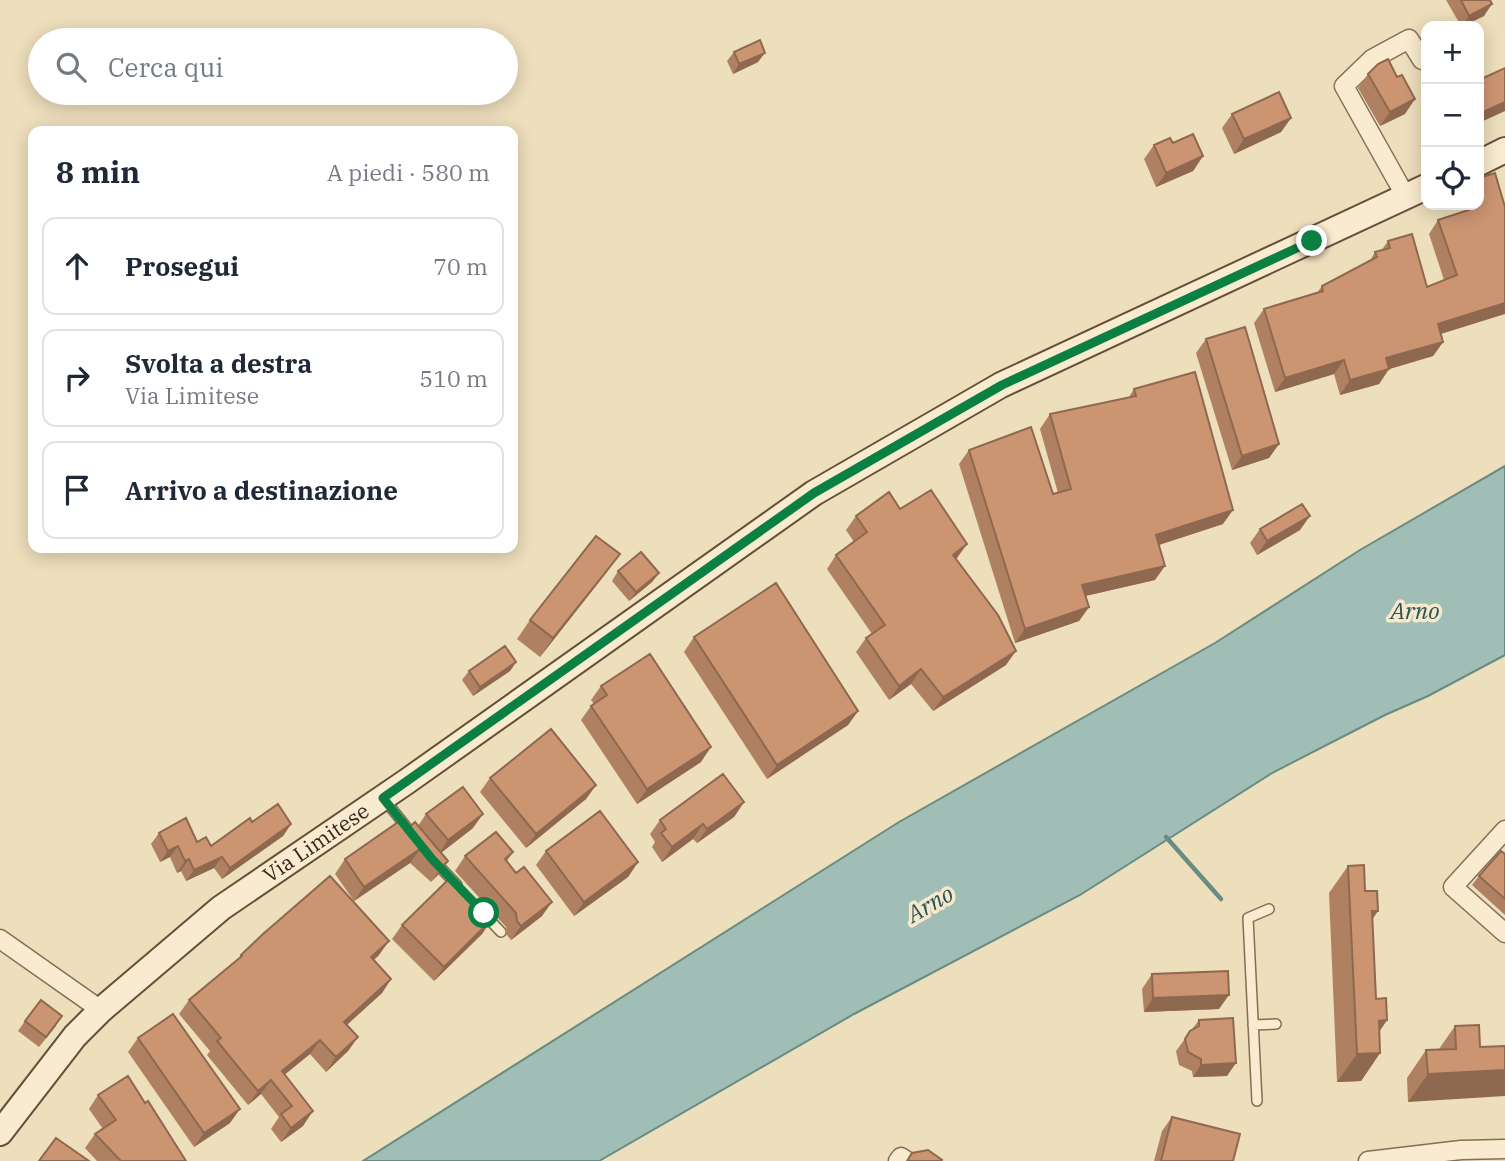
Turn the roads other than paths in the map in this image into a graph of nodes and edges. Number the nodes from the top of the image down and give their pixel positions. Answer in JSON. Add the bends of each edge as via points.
{"nodes":[{"id":1,"x":1421,"y":58,"type":"edge"},
{"id":2,"x":1505,"y":150,"type":"edge"},
{"id":3,"x":1484,"y":160,"type":"edge"},
{"id":4,"x":1416,"y":192,"type":"edge"},
{"id":5,"x":383,"y":798,"type":"junction"},
{"id":6,"x":1505,"y":830,"type":"edge"},
{"id":7,"x":416,"y":840,"type":"edge"},
{"id":8,"x":425,"y":850,"type":"edge"},
{"id":9,"x":466,"y":895,"type":"edge"},
{"id":10,"x":475,"y":904,"type":"edge"},
{"id":11,"x":1269,"y":909,"type":"dead end"},
{"id":12,"x":501,"y":932,"type":"dead end"},
{"id":13,"x":1505,"y":933,"type":"edge"},
{"id":14,"x":0,"y":939,"type":"edge"},
{"id":15,"x":101,"y":1010,"type":"junction"},
{"id":16,"x":1276,"y":1024,"type":"dead end"},
{"id":17,"x":1253,"y":1025,"type":"junction"},
{"id":18,"x":1257,"y":1101,"type":"dead end"},
{"id":19,"x":0,"y":1133,"type":"edge"},
{"id":20,"x":1505,"y":1149,"type":"edge"},
{"id":21,"x":898,"y":1161,"type":"edge"},
{"id":22,"x":908,"y":1161,"type":"edge"},
{"id":23,"x":1368,"y":1161,"type":"edge"}],
"edges":[{"from":1,"to":4,"type":"street","name":"Via Limitese","via":[[1409,39],[1372,59],[1344,86]]},
{"from":2,"to":3,"type":"main road"},
{"from":4,"to":5,"type":"main road","name":"Via Limitese","via":[[1002,385],[814,493]]},
{"from":5,"to":7,"type":"lane"},
{"from":5,"to":15,"type":"main road","name":"Via Limitese","via":[[221,908]]},
{"from":6,"to":13,"type":"street","via":[[1453,887]]},
{"from":8,"to":9,"type":"lane"},
{"from":10,"to":12,"type":"lane"},
{"from":11,"to":17,"type":"lane","via":[[1248,918]]},
{"from":14,"to":15,"type":"street"},
{"from":15,"to":19,"type":"main road","name":"Via Limitese","via":[[75,1036]]},
{"from":16,"to":17,"type":"lane"},
{"from":17,"to":18,"type":"lane"},
{"from":20,"to":23,"type":"street"},
{"from":21,"to":22,"type":"street","via":[[901,1157]]}]}
